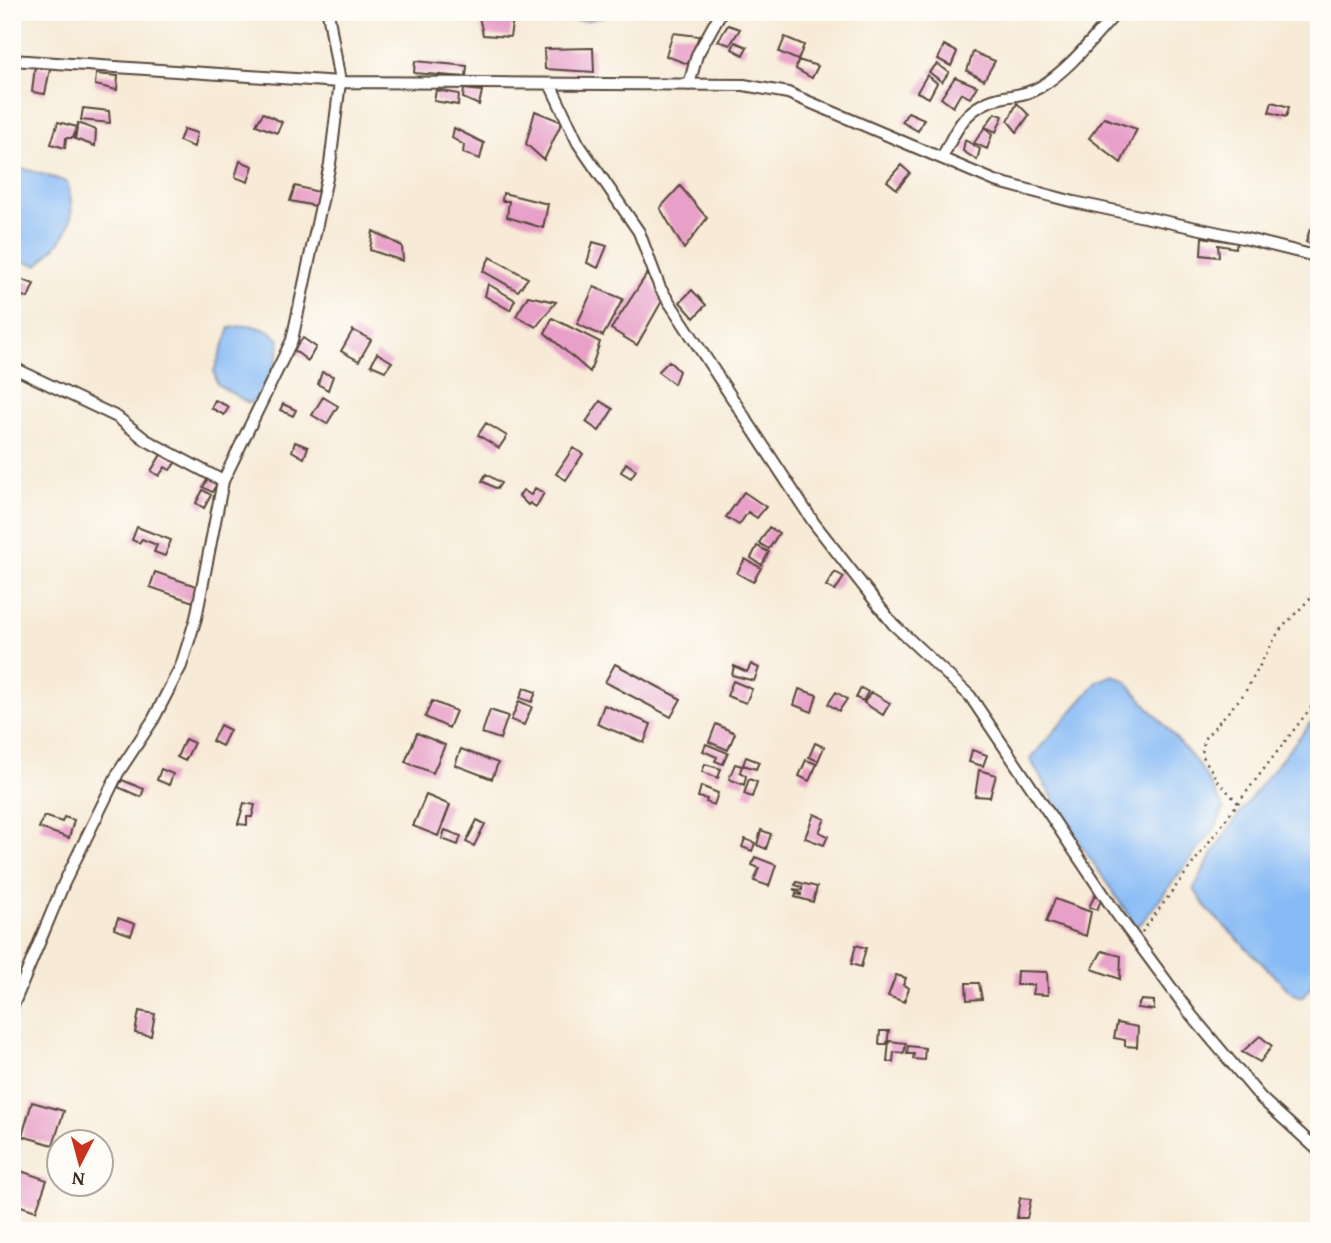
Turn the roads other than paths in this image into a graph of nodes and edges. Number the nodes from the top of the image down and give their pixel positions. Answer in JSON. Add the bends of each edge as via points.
{"nodes":[{"id":1,"x":328,"y":12,"type":"edge"},
{"id":2,"x":721,"y":12,"type":"edge"},
{"id":3,"x":1117,"y":12,"type":"edge"},
{"id":4,"x":12,"y":60,"type":"edge"},
{"id":5,"x":340,"y":82,"type":"junction"},
{"id":6,"x":550,"y":85,"type":"junction"},
{"id":7,"x":690,"y":85,"type":"junction"},
{"id":8,"x":942,"y":158,"type":"junction"},
{"id":9,"x":1319,"y":257,"type":"edge"},
{"id":10,"x":12,"y":366,"type":"edge"},
{"id":11,"x":223,"y":481,"type":"junction"},
{"id":12,"x":12,"y":1009,"type":"edge"},
{"id":13,"x":1319,"y":1151,"type":"edge"}],
"edges":[{"from":1,"to":5,"type":"street"},
{"from":2,"to":7,"type":"street","via":[[697,55]]},
{"from":3,"to":8,"type":"street","via":[[1041,87],[974,108],[957,128]]},
{"from":4,"to":5,"type":"street"},
{"from":5,"to":6,"type":"street"},
{"from":5,"to":11,"type":"street","via":[[330,164],[292,340]]},
{"from":6,"to":7,"type":"street"},
{"from":6,"to":13,"type":"street","via":[[578,143],[639,232],[660,288],[814,523],[893,624],[970,696],[1192,1016],[1262,1099]]},
{"from":7,"to":8,"type":"street","via":[[744,85],[788,93]]},
{"from":8,"to":9,"type":"street","via":[[995,181],[1074,202]]},
{"from":10,"to":11,"type":"street","via":[[117,418],[146,440]]},
{"from":11,"to":12,"type":"street","via":[[196,618],[181,666],[118,773],[64,883]]}]}
